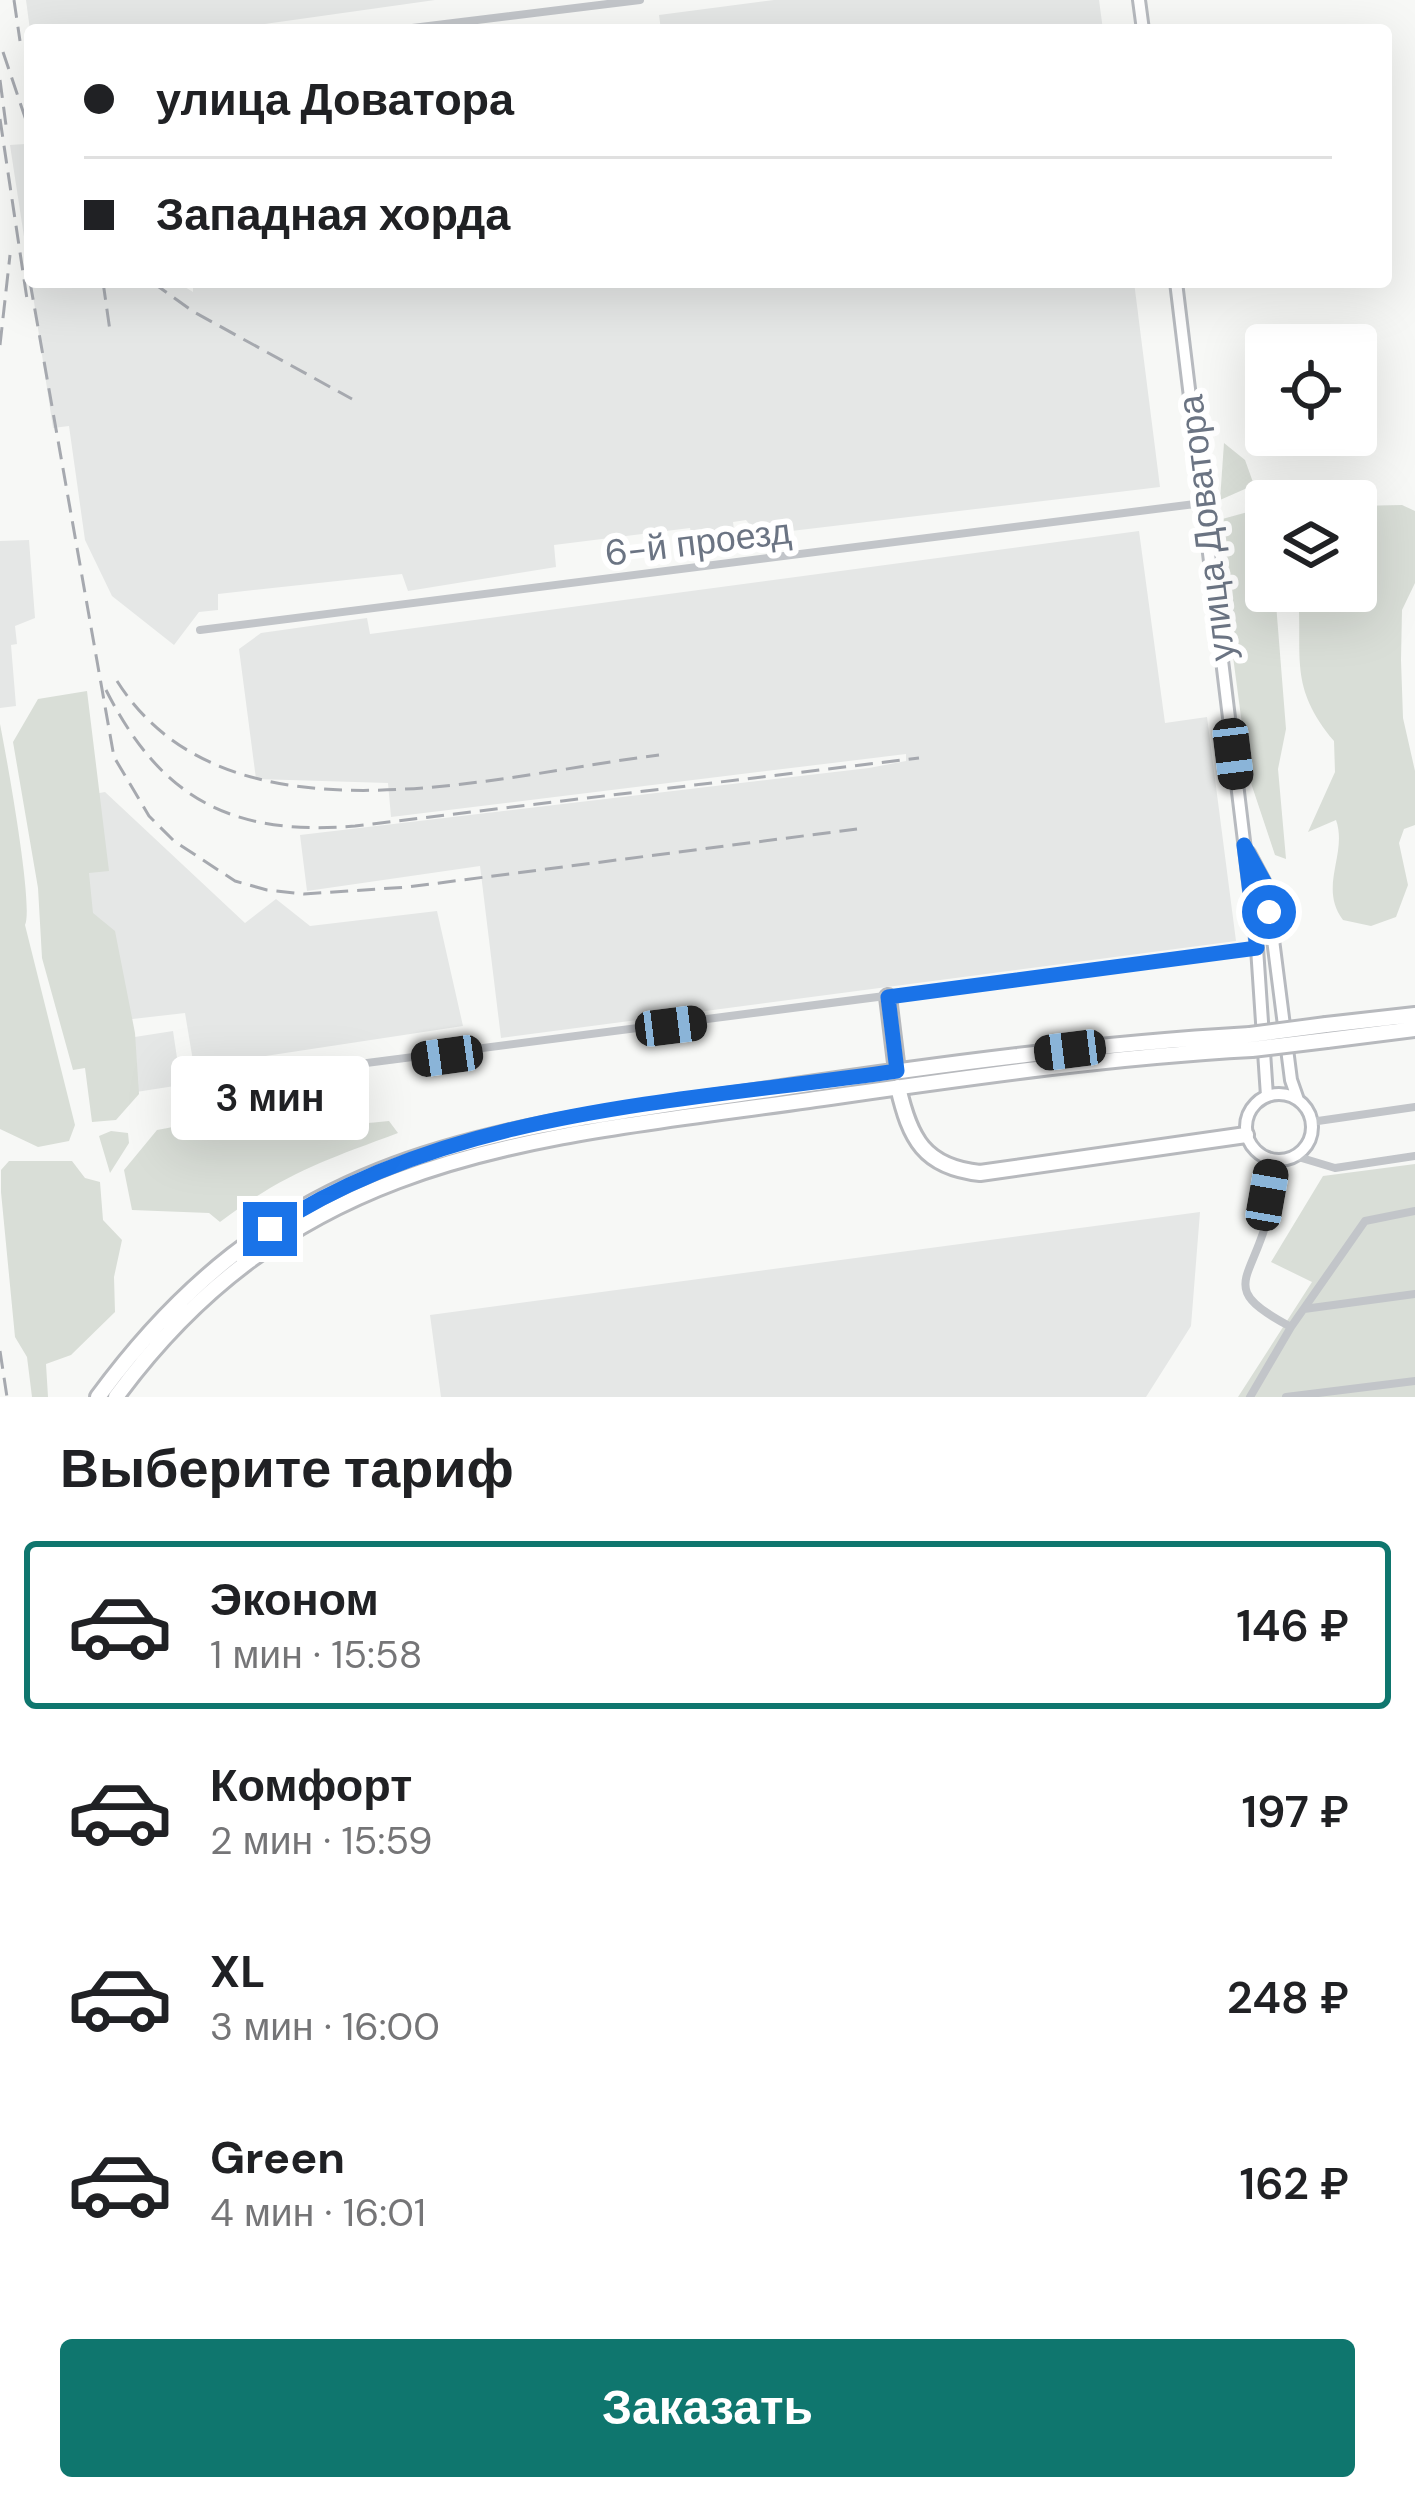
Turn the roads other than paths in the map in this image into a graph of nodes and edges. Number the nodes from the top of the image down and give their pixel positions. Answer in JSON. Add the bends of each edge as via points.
{"nodes":[{"id":1,"x":640,"y":0,"type":"edge"},
{"id":2,"x":445,"y":24,"type":"edge"},
{"id":3,"x":1177,"y":288,"type":"edge"},
{"id":4,"x":1203,"y":502,"type":"junction"},
{"id":5,"x":200,"y":630,"type":"dead end"},
{"id":6,"x":1244,"y":845,"type":"junction"},
{"id":7,"x":1257,"y":948,"type":"junction"},
{"id":8,"x":888,"y":997,"type":"junction"},
{"id":9,"x":1415,"y":1015,"type":"edge"},
{"id":10,"x":1415,"y":1029,"type":"edge"},
{"id":11,"x":1327,"y":1032,"type":"junction"},
{"id":12,"x":1251,"y":1042,"type":"junction"},
{"id":13,"x":897,"y":1071,"type":"junction"},
{"id":14,"x":250,"y":1078,"type":"dead end"},
{"id":15,"x":898,"y":1088,"type":"junction"},
{"id":16,"x":1267,"y":1096,"type":"junction"},
{"id":17,"x":1298,"y":1100,"type":"junction"},
{"id":18,"x":1415,"y":1107,"type":"edge"},
{"id":19,"x":1311,"y":1122,"type":"junction"},
{"id":20,"x":1246,"y":1135,"type":"junction"},
{"id":21,"x":1295,"y":1156,"type":"junction"},
{"id":22,"x":1415,"y":1156,"type":"edge"},
{"id":23,"x":1273,"y":1160,"type":"junction"},
{"id":24,"x":1415,"y":1211,"type":"edge"},
{"id":25,"x":1415,"y":1294,"type":"edge"},
{"id":26,"x":1303,"y":1309,"type":"junction"},
{"id":27,"x":1291,"y":1327,"type":"junction"},
{"id":28,"x":1415,"y":1381,"type":"edge"},
{"id":29,"x":98,"y":1397,"type":"edge"},
{"id":30,"x":116,"y":1397,"type":"edge"},
{"id":31,"x":1250,"y":1397,"type":"edge"},
{"id":32,"x":1286,"y":1397,"type":"edge"}],
"edges":[{"from":1,"to":2,"type":"street"},
{"from":3,"to":4,"type":"street","name":"улица Доватора"},
{"from":4,"to":5,"type":"street","name":"6-й проезд"},
{"from":4,"to":6,"type":"street","name":"улица Доватора"},
{"from":6,"to":7,"type":"street","name":"улица Доватора"},
{"from":6,"to":17,"type":"street","name":"улица Доватора","via":[[1266,885]]},
{"from":7,"to":8,"type":"street"},
{"from":7,"to":16,"type":"street","name":"улица Доватора"},
{"from":8,"to":13,"type":"highway"},
{"from":8,"to":14,"type":"street"},
{"from":9,"to":11,"type":"highway"},
{"from":10,"to":11,"type":"highway"},
{"from":11,"to":12,"type":"highway","bridge":true},
{"from":12,"to":13,"type":"highway"},
{"from":12,"to":15,"type":"highway"},
{"from":13,"to":29,"type":"highway","via":[[505,1130],[346,1184],[201,1277],[148,1329]]},
{"from":15,"to":20,"type":"highway","via":[[916,1144],[929,1158],[980,1174]]},
{"from":15,"to":30,"type":"highway","via":[[508,1144],[396,1179],[314,1217],[212,1287],[159,1338]]},
{"from":16,"to":17,"type":"street"},
{"from":16,"to":20,"type":"street","via":[[1248,1115]]},
{"from":17,"to":19,"type":"street"},
{"from":18,"to":19,"type":"street"},
{"from":19,"to":21,"type":"street"},
{"from":20,"to":23,"type":"street"},
{"from":21,"to":22,"type":"street","via":[[1335,1168]]},
{"from":21,"to":23,"type":"street"},
{"from":23,"to":27,"type":"street","via":[[1266,1226],[1247,1288],[1256,1306]]},
{"from":24,"to":26,"type":"street","via":[[1365,1221]]},
{"from":25,"to":26,"type":"street"},
{"from":26,"to":27,"type":"street"},
{"from":27,"to":31,"type":"street"},
{"from":28,"to":32,"type":"street"}]}
